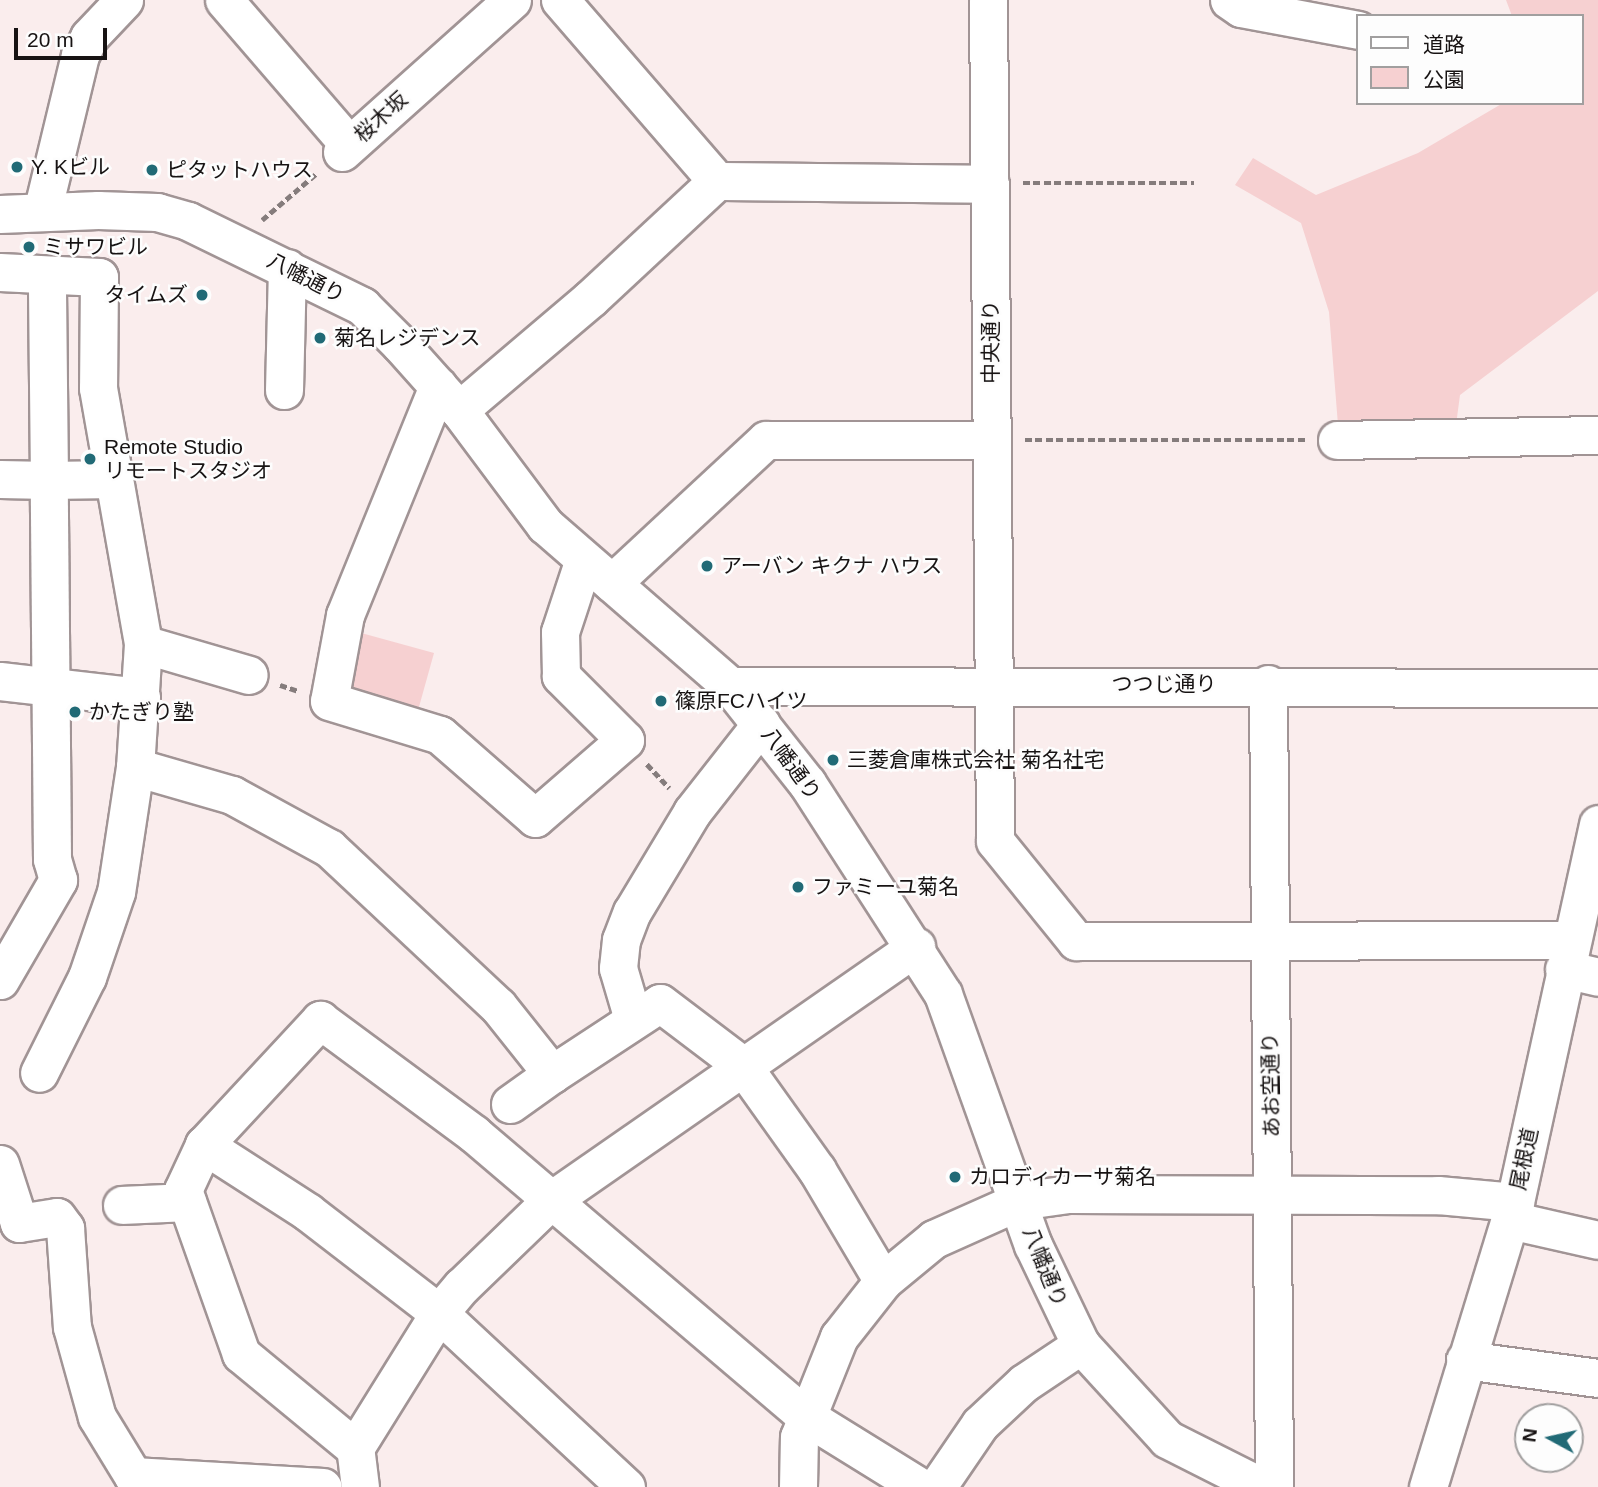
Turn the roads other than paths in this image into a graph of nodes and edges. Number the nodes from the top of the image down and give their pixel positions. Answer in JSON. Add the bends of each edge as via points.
{"nodes":[{"id":1,"x":124,"y":0,"type":"edge"},
{"id":2,"x":224,"y":0,"type":"edge"},
{"id":3,"x":513,"y":0,"type":"edge"},
{"id":4,"x":560,"y":0,"type":"edge"},
{"id":5,"x":988,"y":0,"type":"edge"},
{"id":6,"x":1228,"y":0,"type":"edge"},
{"id":7,"x":1356,"y":30,"type":"edge"},
{"id":8,"x":717,"y":181,"type":"junction"},
{"id":9,"x":990,"y":184,"type":"junction"},
{"id":10,"x":41,"y":212,"type":"junction"},
{"id":11,"x":0,"y":214,"type":"edge"},
{"id":12,"x":287,"y":268,"type":"junction"},
{"id":13,"x":0,"y":272,"type":"edge"},
{"id":14,"x":47,"y":275,"type":"junction"},
{"id":15,"x":284,"y":390,"type":"dead end"},
{"id":16,"x":448,"y":398,"type":"junction"},
{"id":17,"x":1598,"y":435,"type":"edge"},
{"id":18,"x":992,"y":440,"type":"junction"},
{"id":19,"x":1338,"y":440,"type":"road end"},
{"id":20,"x":0,"y":479,"type":"edge"},
{"id":21,"x":114,"y":479,"type":"junction"},
{"id":22,"x":49,"y":480,"type":"junction"},
{"id":23,"x":597,"y":573,"type":"junction"},
{"id":24,"x":143,"y":644,"type":"junction"},
{"id":25,"x":249,"y":675,"type":"road end"},
{"id":26,"x":0,"y":681,"type":"edge"},
{"id":27,"x":1268,"y":684,"type":"junction"},
{"id":28,"x":994,"y":685,"type":"junction"},
{"id":29,"x":730,"y":686,"type":"junction"},
{"id":30,"x":54,"y":688,"type":"junction"},
{"id":31,"x":1598,"y":688,"type":"edge"},
{"id":32,"x":141,"y":697,"type":"junction"},
{"id":33,"x":761,"y":724,"type":"junction"},
{"id":34,"x":135,"y":767,"type":"junction"},
{"id":35,"x":1597,"y":836,"type":"edge"},
{"id":36,"x":58,"y":880,"type":"junction"},
{"id":37,"x":116,"y":891,"type":"junction"},
{"id":38,"x":1270,"y":940,"type":"junction"},
{"id":39,"x":916,"y":947,"type":"junction"},
{"id":40,"x":1577,"y":962,"type":"edge"},
{"id":41,"x":0,"y":981,"type":"edge"},
{"id":42,"x":633,"y":1019,"type":"junction"},
{"id":43,"x":742,"y":1065,"type":"junction"},
{"id":44,"x":39,"y":1073,"type":"dead end"},
{"id":45,"x":552,"y":1074,"type":"junction"},
{"id":46,"x":489,"y":1122,"type":"junction"},
{"id":47,"x":204,"y":1145,"type":"junction"},
{"id":48,"x":0,"y":1164,"type":"edge"},
{"id":49,"x":1272,"y":1195,"type":"junction"},
{"id":50,"x":1019,"y":1200,"type":"junction"},
{"id":51,"x":550,"y":1201,"type":"junction"},
{"id":52,"x":187,"y":1202,"type":"junction"},
{"id":53,"x":122,"y":1205,"type":"dead end"},
{"id":54,"x":1512,"y":1211,"type":"junction"},
{"id":55,"x":1598,"y":1240,"type":"edge"},
{"id":56,"x":883,"y":1281,"type":"junction"},
{"id":57,"x":439,"y":1313,"type":"junction"},
{"id":58,"x":1081,"y":1345,"type":"junction"},
{"id":59,"x":1465,"y":1360,"type":"junction"},
{"id":60,"x":1598,"y":1378,"type":"edge"},
{"id":61,"x":807,"y":1417,"type":"junction"},
{"id":62,"x":355,"y":1448,"type":"junction"},
{"id":63,"x":129,"y":1481,"type":"edge"},
{"id":64,"x":323,"y":1487,"type":"edge"},
{"id":65,"x":360,"y":1487,"type":"edge"},
{"id":66,"x":626,"y":1487,"type":"edge"},
{"id":67,"x":798,"y":1487,"type":"edge"},
{"id":68,"x":920,"y":1487,"type":"edge"},
{"id":69,"x":937,"y":1487,"type":"edge"},
{"id":70,"x":1262,"y":1487,"type":"edge"},
{"id":71,"x":1275,"y":1487,"type":"edge"},
{"id":72,"x":1427,"y":1487,"type":"edge"}],
"edges":[{"from":1,"to":10,"type":"street","via":[[89,37],[80,55]]},
{"from":2,"to":3,"type":"street","name":"桜木坂","via":[[345,149]]},
{"from":4,"to":8,"type":"street"},
{"from":5,"to":9,"type":"street","name":"中央通り"},
{"from":6,"to":7,"type":"street","via":[[1241,8]]},
{"from":8,"to":9,"type":"street"},
{"from":8,"to":16,"type":"street","via":[[591,298]]},
{"from":9,"to":18,"type":"street","name":"中央通り"},
{"from":10,"to":11,"type":"street","name":"八幡通り"},
{"from":10,"to":12,"type":"street","name":"八幡通り","via":[[157,212],[242,237]]},
{"from":12,"to":15,"type":"street"},
{"from":12,"to":16,"type":"street","name":"八幡通り","via":[[362,306]]},
{"from":13,"to":14,"type":"street"},
{"from":14,"to":21,"type":"street","via":[[99,277],[98,388]]},
{"from":14,"to":22,"type":"street"},
{"from":16,"to":23,"type":"street","name":"八幡通り","via":[[545,525]]},
{"from":16,"to":23,"type":"street","via":[[345,615],[329,701],[440,735],[535,818],[625,740],[561,676],[560,632]]},
{"from":17,"to":19,"type":"street"},
{"from":18,"to":23,"type":"street","via":[[766,440]]},
{"from":18,"to":28,"type":"street","name":"中央通り"},
{"from":20,"to":22,"type":"street"},
{"from":21,"to":22,"type":"street"},
{"from":21,"to":24,"type":"street"},
{"from":22,"to":30,"type":"street"},
{"from":23,"to":29,"type":"street","name":"八幡通り"},
{"from":24,"to":25,"type":"street"},
{"from":24,"to":32,"type":"street"},
{"from":26,"to":30,"type":"street"},
{"from":27,"to":28,"type":"street","name":"つつじ通り"},
{"from":27,"to":31,"type":"street","name":"つつじ通り"},
{"from":27,"to":38,"type":"street","name":"あお空通り"},
{"from":28,"to":29,"type":"street","name":"つつじ通り"},
{"from":28,"to":38,"type":"street","name":"中央通り","via":[[995,841],[1076,942]]},
{"from":29,"to":33,"type":"street","name":"八幡通り"},
{"from":30,"to":32,"type":"street"},
{"from":30,"to":36,"type":"street","via":[[52,859]]},
{"from":32,"to":34,"type":"street"},
{"from":33,"to":39,"type":"street","name":"八幡通り","via":[[807,783]]},
{"from":33,"to":42,"type":"street","via":[[692,813],[632,912],[621,940],[618,968]]},
{"from":34,"to":37,"type":"street"},
{"from":34,"to":45,"type":"street","via":[[232,795],[329,848],[498,1006]]},
{"from":35,"to":40,"type":"street","name":"尾根道"},
{"from":36,"to":37,"type":"street"},
{"from":36,"to":41,"type":"street"},
{"from":37,"to":44,"type":"street","via":[[87,978]]},
{"from":38,"to":40,"type":"street"},
{"from":38,"to":49,"type":"street","name":"あお空通り"},
{"from":39,"to":43,"type":"street"},
{"from":39,"to":50,"type":"street","name":"八幡通り","via":[[943,994]]},
{"from":40,"to":54,"type":"street","name":"尾根道"},
{"from":42,"to":43,"type":"street","via":[[660,1003]]},
{"from":42,"to":45,"type":"street"},
{"from":43,"to":51,"type":"street"},
{"from":43,"to":56,"type":"street","via":[[817,1170]]},
{"from":45,"to":46,"type":"street"},
{"from":46,"to":47,"type":"street","via":[[320,1020]]},
{"from":46,"to":51,"type":"street"},
{"from":47,"to":52,"type":"street","via":[[183,1190]]},
{"from":47,"to":57,"type":"street","via":[[308,1212]]},
{"from":48,"to":63,"type":"street","via":[[19,1223],[57,1217],[65,1228],[72,1327],[97,1417]]},
{"from":49,"to":50,"type":"street","via":[[1069,1194]]},
{"from":49,"to":54,"type":"street","via":[[1438,1195]]},
{"from":49,"to":71,"type":"street","name":"あお空通り"},
{"from":50,"to":56,"type":"street","via":[[934,1239]]},
{"from":50,"to":58,"type":"street","name":"八幡通り","via":[[1056,1300]]},
{"from":51,"to":57,"type":"street"},
{"from":51,"to":61,"type":"street"},
{"from":52,"to":53,"type":"street"},
{"from":52,"to":62,"type":"street","via":[[242,1354]]},
{"from":54,"to":55,"type":"street"},
{"from":54,"to":59,"type":"street","name":"尾根道"},
{"from":56,"to":61,"type":"street","via":[[839,1337]]},
{"from":57,"to":62,"type":"street"},
{"from":57,"to":66,"type":"street"},
{"from":58,"to":69,"type":"street","via":[[1024,1383],[980,1424]]},
{"from":58,"to":70,"type":"street","name":"八幡通り","via":[[1167,1439]]},
{"from":59,"to":60,"type":"street"},
{"from":59,"to":72,"type":"street","name":"尾根道"},
{"from":61,"to":67,"type":"street","via":[[799,1437]]},
{"from":61,"to":68,"type":"street"},
{"from":62,"to":65,"type":"street"},
{"from":63,"to":64,"type":"street"}]}
